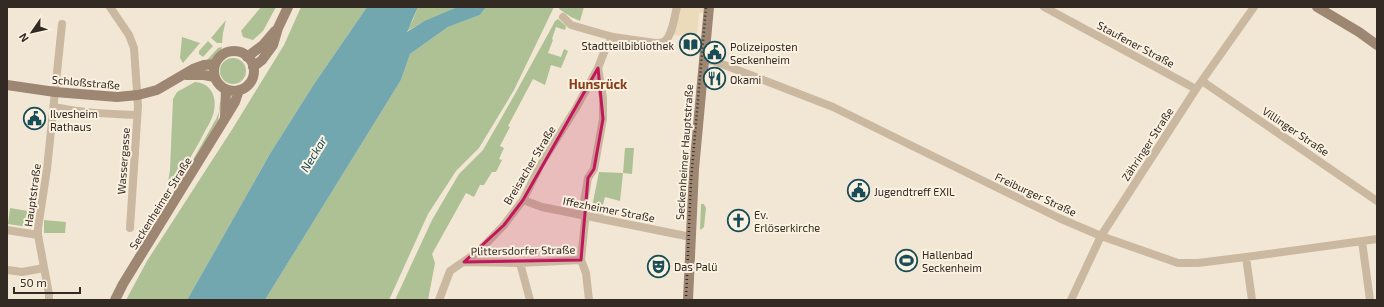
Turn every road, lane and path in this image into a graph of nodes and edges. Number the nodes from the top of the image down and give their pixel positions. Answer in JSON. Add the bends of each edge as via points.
{"nodes":[{"id":1,"x":110,"y":7,"type":"edge"},
{"id":2,"x":288,"y":7,"type":"edge"},
{"id":3,"x":677,"y":7,"type":"edge"},
{"id":4,"x":709,"y":7,"type":"edge"},
{"id":5,"x":1044,"y":7,"type":"edge"},
{"id":6,"x":1254,"y":7,"type":"edge"},
{"id":7,"x":1317,"y":7,"type":"edge"},
{"id":8,"x":563,"y":17,"type":"dead end"},
{"id":9,"x":62,"y":24,"type":"dead end"},
{"id":10,"x":278,"y":28,"type":"junction"},
{"id":11,"x":613,"y":37,"type":"junction"},
{"id":12,"x":1377,"y":45,"type":"edge"},
{"id":13,"x":247,"y":57,"type":"junction"},
{"id":14,"x":704,"y":60,"type":"junction"},
{"id":15,"x":215,"y":64,"type":"junction"},
{"id":16,"x":253,"y":67,"type":"junction"},
{"id":17,"x":598,"y":68,"type":"junction"},
{"id":18,"x":182,"y":76,"type":"junction"},
{"id":19,"x":215,"y":77,"type":"junction"},
{"id":20,"x":1202,"y":81,"type":"junction"},
{"id":21,"x":7,"y":85,"type":"edge"},
{"id":22,"x":226,"y":89,"type":"junction"},
{"id":23,"x":1196,"y":89,"type":"junction"},
{"id":24,"x":239,"y":90,"type":"junction"},
{"id":25,"x":55,"y":92,"type":"junction"},
{"id":26,"x":138,"y":96,"type":"junction"},
{"id":27,"x":54,"y":106,"type":"junction"},
{"id":28,"x":137,"y":115,"type":"junction"},
{"id":29,"x":225,"y":118,"type":"junction"},
{"id":30,"x":523,"y":200,"type":"junction"},
{"id":31,"x":1377,"y":200,"type":"edge"},
{"id":32,"x":584,"y":215,"type":"junction"},
{"id":33,"x":130,"y":228,"type":"dead end"},
{"id":34,"x":7,"y":230,"type":"edge"},
{"id":35,"x":38,"y":235,"type":"junction"},
{"id":36,"x":1101,"y":236,"type":"junction"},
{"id":37,"x":691,"y":237,"type":"junction"},
{"id":38,"x":1377,"y":239,"type":"edge"},
{"id":39,"x":1362,"y":241,"type":"junction"},
{"id":40,"x":1246,"y":258,"type":"junction"},
{"id":41,"x":581,"y":260,"type":"junction"},
{"id":42,"x":464,"y":262,"type":"junction"},
{"id":43,"x":520,"y":263,"type":"junction"},
{"id":44,"x":44,"y":268,"type":"junction"},
{"id":45,"x":8,"y":270,"type":"dead end"},
{"id":46,"x":49,"y":300,"type":"edge"},
{"id":47,"x":115,"y":300,"type":"edge"},
{"id":48,"x":440,"y":300,"type":"edge"},
{"id":49,"x":530,"y":300,"type":"edge"},
{"id":50,"x":589,"y":300,"type":"edge"},
{"id":51,"x":688,"y":300,"type":"edge"},
{"id":52,"x":1070,"y":300,"type":"edge"},
{"id":53,"x":1252,"y":300,"type":"edge"},
{"id":54,"x":1370,"y":300,"type":"edge"}],
"edges":[{"from":1,"to":26,"type":"street","name":"Wassergasse","via":[[130,34],[134,48]]},
{"from":2,"to":10,"type":"main road"},
{"from":3,"to":11,"type":"street","via":[[669,35],[662,42]]},
{"from":4,"to":14,"type":"main road","name":"Seckenheimer Hauptstraße"},
{"from":5,"to":23,"type":"street","name":"Staufener Straße"},
{"from":6,"to":20,"type":"street","name":"Zähringer Straße"},
{"from":7,"to":12,"type":"main road"},
{"from":8,"to":11,"type":"street","via":[[571,25]]},
{"from":9,"to":25,"type":"street","name":"Hauptstraße"},
{"from":10,"to":13,"type":"main road","via":[[263,45]]},
{"from":10,"to":16,"type":"main road","via":[[273,45]]},
{"from":11,"to":17,"type":"street","name":"Breisacher Straße"},
{"from":13,"to":15,"type":"main road","via":[[237,52],[228,53],[220,57]]},
{"from":13,"to":16,"type":"main road"},
{"from":14,"to":36,"type":"street","name":"Freiburger Straße","via":[[833,107]]},
{"from":14,"to":37,"type":"main road","name":"Seckenheimer Hauptstraße"},
{"from":15,"to":18,"type":"main road","name":"Schloßstraße","via":[[204,65]]},
{"from":15,"to":19,"type":"main road"},
{"from":16,"to":24,"type":"main road","via":[[249,84]]},
{"from":17,"to":30,"type":"street","name":"Breisacher Straße","via":[[541,164]]},
{"from":17,"to":32,"type":"street","via":[[603,98],[603,119],[594,169],[588,178]]},
{"from":18,"to":19,"type":"main road","name":"Schloßstraße","via":[[198,74]]},
{"from":18,"to":26,"type":"main road","name":"Schloßstraße","via":[[157,90]]},
{"from":19,"to":22,"type":"main road"},
{"from":20,"to":23,"type":"street","name":"Zähringer Straße"},
{"from":20,"to":31,"type":"street","name":"Villinger Straße"},
{"from":21,"to":25,"type":"main road","name":"Schloßstraße"},
{"from":22,"to":24,"type":"main road"},
{"from":22,"to":29,"type":"main road","name":"Seckenheimer Straße"},
{"from":23,"to":36,"type":"street","name":"Zähringer Straße"},
{"from":24,"to":29,"type":"main road","name":"Seckenheimer Straße"},
{"from":25,"to":26,"type":"main road","name":"Schloßstraße","via":[[118,98]]},
{"from":25,"to":27,"type":"street","name":"Hauptstraße"},
{"from":26,"to":28,"type":"street","name":"Wassergasse"},
{"from":27,"to":28,"type":"street","via":[[101,114]]},
{"from":27,"to":35,"type":"street","name":"Hauptstraße"},
{"from":28,"to":33,"type":"street","name":"Wassergasse"},
{"from":29,"to":47,"type":"main road","name":"Seckenheimer Straße"},
{"from":30,"to":32,"type":"street","name":"Iffezheimer Straße","via":[[542,207]]},
{"from":30,"to":42,"type":"street","name":"Breisacher Straße","via":[[504,225],[479,251]]},
{"from":32,"to":37,"type":"street","name":"Iffezheimer Straße"},
{"from":32,"to":41,"type":"street"},
{"from":34,"to":35,"type":"street"},
{"from":35,"to":44,"type":"street","name":"Hauptstraße"},
{"from":36,"to":40,"type":"street","name":"Freiburger Straße","via":[[1178,263]]},
{"from":36,"to":52,"type":"street","name":"Zähringer Straße"},
{"from":37,"to":51,"type":"main road","name":"Seckenheimer Hauptstraße"},
{"from":38,"to":39,"type":"street","name":"Freiburger Straße"},
{"from":39,"to":40,"type":"street","name":"Freiburger Straße"},
{"from":39,"to":54,"type":"street"},
{"from":40,"to":53,"type":"street"},
{"from":41,"to":43,"type":"street","name":"Plittersdorfer Straße"},
{"from":41,"to":50,"type":"street","via":[[586,273]]},
{"from":42,"to":43,"type":"street","name":"Plittersdorfer Straße"},
{"from":42,"to":48,"type":"street","name":"Breisacher Straße","via":[[450,272]]},
{"from":43,"to":49,"type":"street"},
{"from":44,"to":45,"type":"street","via":[[22,272]]},
{"from":44,"to":46,"type":"street","name":"Hauptstraße"}]}
